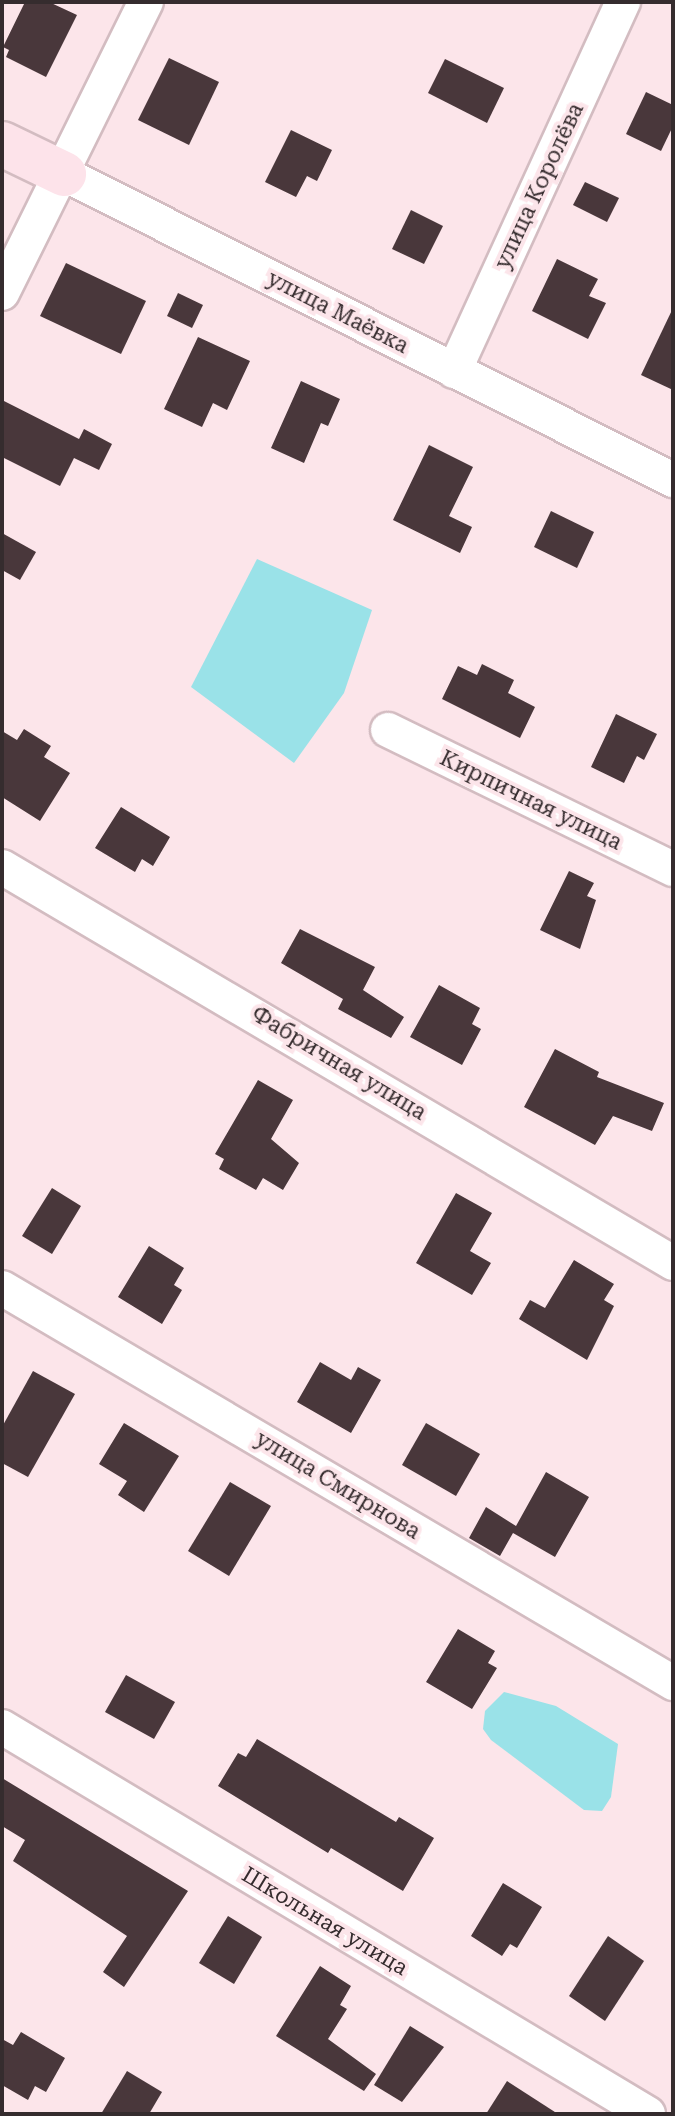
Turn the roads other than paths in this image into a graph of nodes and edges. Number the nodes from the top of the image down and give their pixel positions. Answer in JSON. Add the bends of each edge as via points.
{"nodes":[{"id":1,"x":146,"y":2,"type":"edge"},
{"id":2,"x":623,"y":2,"type":"edge"},
{"id":3,"x":2,"y":144,"type":"edge"},
{"id":4,"x":64,"y":174,"type":"junction"},
{"id":5,"x":2,"y":293,"type":"edge"},
{"id":6,"x":454,"y":371,"type":"junction"},
{"id":7,"x":673,"y":480,"type":"edge"},
{"id":8,"x":388,"y":730,"type":"dead end"},
{"id":9,"x":2,"y":867,"type":"edge"},
{"id":10,"x":673,"y":869,"type":"edge"},
{"id":11,"x":673,"y":1263,"type":"edge"},
{"id":12,"x":2,"y":1288,"type":"edge"},
{"id":13,"x":673,"y":1683,"type":"edge"},
{"id":14,"x":2,"y":1727,"type":"edge"},
{"id":15,"x":648,"y":2114,"type":"edge"}],
"edges":[{"from":1,"to":4,"type":"street"},
{"from":2,"to":6,"type":"street","name":"улица Королёва"},
{"from":3,"to":4,"type":"street","name":"улица Маёвка"},
{"from":4,"to":5,"type":"street"},
{"from":4,"to":6,"type":"street","name":"улица Маёвка"},
{"from":6,"to":7,"type":"street","name":"улица Маёвка"},
{"from":8,"to":10,"type":"street","name":"Кирпичная улица"},
{"from":9,"to":11,"type":"street","name":"Фабричная улица"},
{"from":12,"to":13,"type":"street","name":"улица Смирнова"},
{"from":14,"to":15,"type":"street","name":"Школьная улица"}]}
